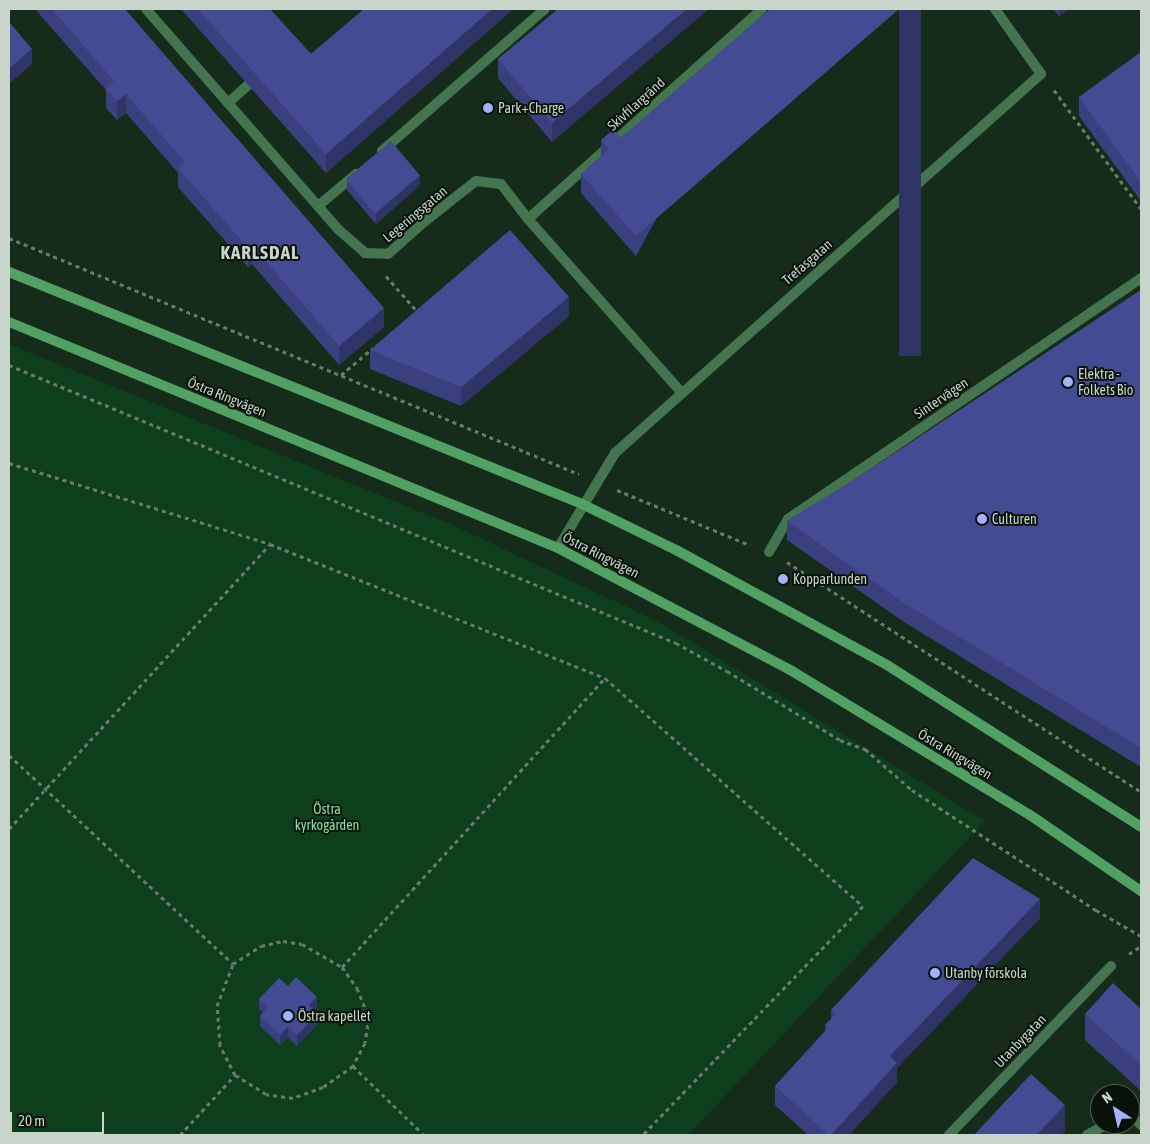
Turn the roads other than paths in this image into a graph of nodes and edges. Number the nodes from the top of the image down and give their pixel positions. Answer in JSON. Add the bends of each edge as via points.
{"nodes":[{"id":1,"x":146,"y":9,"type":"edge"},
{"id":2,"x":545,"y":9,"type":"edge"},
{"id":3,"x":762,"y":9,"type":"edge"},
{"id":4,"x":995,"y":9,"type":"edge"},
{"id":5,"x":248,"y":85,"type":"edge"},
{"id":6,"x":228,"y":103,"type":"junction"},
{"id":7,"x":376,"y":156,"type":"edge"},
{"id":8,"x":362,"y":168,"type":"edge"},
{"id":9,"x":318,"y":206,"type":"junction"},
{"id":10,"x":528,"y":219,"type":"junction"},
{"id":11,"x":9,"y":272,"type":"edge"},
{"id":12,"x":1141,"y":278,"type":"edge"},
{"id":13,"x":9,"y":322,"type":"edge"},
{"id":14,"x":681,"y":392,"type":"junction"},
{"id":15,"x":582,"y":504,"type":"junction"},
{"id":16,"x":558,"y":548,"type":"junction"},
{"id":17,"x":769,"y":552,"type":"dead end"},
{"id":18,"x":1141,"y":827,"type":"edge"},
{"id":19,"x":1141,"y":891,"type":"edge"},
{"id":20,"x":1111,"y":966,"type":"dead end"},
{"id":21,"x":949,"y":1135,"type":"edge"}],
"edges":[{"from":1,"to":6,"type":"street"},
{"from":2,"to":7,"type":"street"},
{"from":3,"to":10,"type":"street","name":"Skivfilargränd"},
{"from":4,"to":14,"type":"street","name":"Trefasgatan","via":[[1041,74]]},
{"from":5,"to":6,"type":"street"},
{"from":6,"to":9,"type":"street"},
{"from":8,"to":9,"type":"street"},
{"from":9,"to":10,"type":"street","name":"Legeringsgatan","via":[[365,253],[388,254],[476,181],[501,184]]},
{"from":10,"to":14,"type":"street","name":"Legeringsgatan"},
{"from":11,"to":15,"type":"main road"},
{"from":12,"to":17,"type":"street","name":"Sintervägen","via":[[788,519]]},
{"from":13,"to":16,"type":"main road","name":"Östra Ringvägen"},
{"from":14,"to":15,"type":"street","name":"Trefasgatan","via":[[615,453]]},
{"from":15,"to":16,"type":"street","name":"Trefasgatan"},
{"from":15,"to":18,"type":"main road","via":[[678,551],[887,665]]},
{"from":16,"to":19,"type":"main road","name":"Östra Ringvägen","via":[[792,671],[1030,815]]},
{"from":20,"to":21,"type":"street","name":"Utanbygatan"}]}
